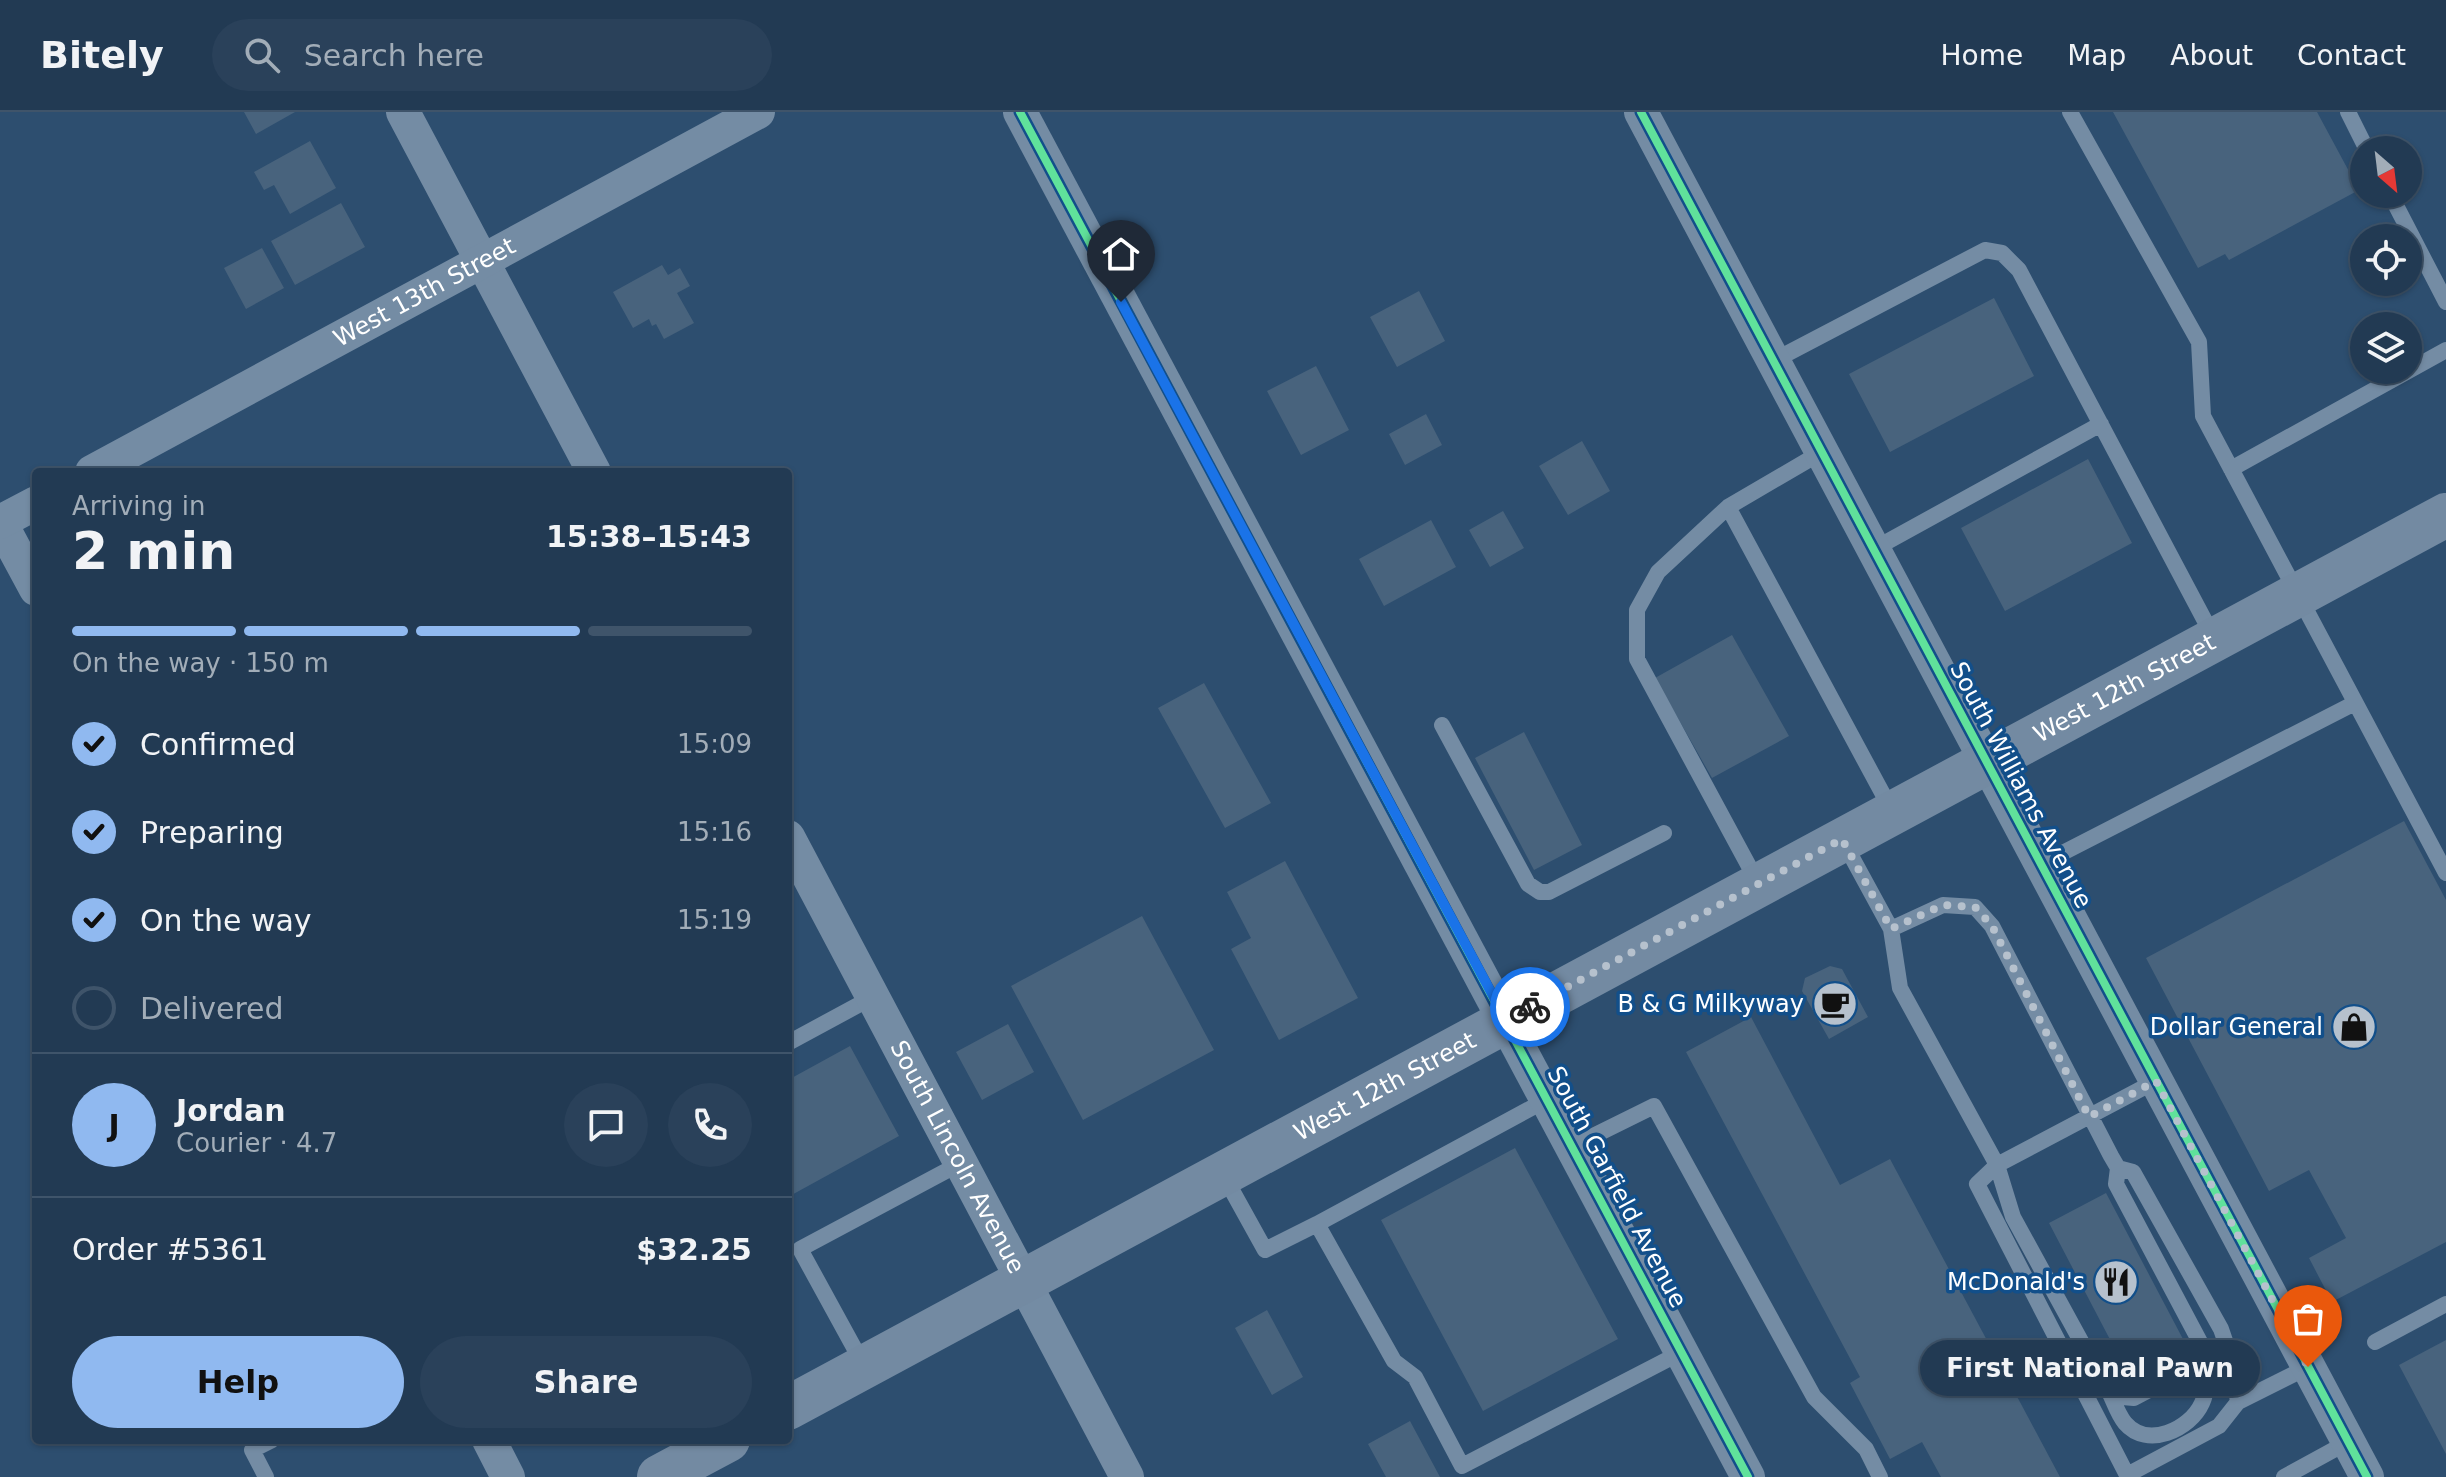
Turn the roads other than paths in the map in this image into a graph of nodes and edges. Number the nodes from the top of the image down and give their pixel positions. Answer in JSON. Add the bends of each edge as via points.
{"nodes":[{"id":1,"x":403,"y":112,"type":"edge"},
{"id":2,"x":758,"y":112,"type":"edge"},
{"id":3,"x":1020,"y":112,"type":"edge"},
{"id":4,"x":1641,"y":112,"type":"edge"},
{"id":5,"x":2070,"y":112,"type":"edge"},
{"id":6,"x":2348,"y":112,"type":"edge"},
{"id":7,"x":2360,"y":136,"type":"edge"},
{"id":8,"x":2397,"y":208,"type":"edge"},
{"id":9,"x":481,"y":261,"type":"junction"},
{"id":10,"x":2446,"y":302,"type":"edge"},
{"id":11,"x":2446,"y":350,"type":"edge"},
{"id":12,"x":1773,"y":361,"type":"junction"},
{"id":13,"x":2101,"y":424,"type":"junction"},
{"id":14,"x":1822,"y":452,"type":"junction"},
{"id":15,"x":99,"y":468,"type":"edge"},
{"id":16,"x":592,"y":468,"type":"edge"},
{"id":17,"x":2231,"y":469,"type":"junction"},
{"id":18,"x":32,"y":505,"type":"edge"},
{"id":19,"x":1728,"y":507,"type":"junction"},
{"id":20,"x":2446,"y":515,"type":"edge"},
{"id":21,"x":0,"y":522,"type":"edge"},
{"id":22,"x":1874,"y":549,"type":"junction"},
{"id":23,"x":32,"y":582,"type":"edge"},
{"id":24,"x":2297,"y":595,"type":"junction"},
{"id":25,"x":2215,"y":639,"type":"junction"},
{"id":26,"x":2355,"y":703,"type":"junction"},
{"id":27,"x":1442,"y":725,"type":"dead end"},
{"id":28,"x":1987,"y":762,"type":"junction"},
{"id":29,"x":1893,"y":813,"type":"junction"},
{"id":30,"x":1664,"y":833,"type":"dead end"},
{"id":31,"x":1842,"y":839,"type":"junction"},
{"id":32,"x":792,"y":845,"type":"edge"},
{"id":33,"x":2041,"y":864,"type":"junction"},
{"id":34,"x":2446,"y":873,"type":"edge"},
{"id":35,"x":1759,"y":885,"type":"junction"},
{"id":36,"x":1891,"y":929,"type":"junction"},
{"id":37,"x":873,"y":997,"type":"junction"},
{"id":38,"x":1506,"y":1020,"type":"junction"},
{"id":39,"x":792,"y":1041,"type":"edge"},
{"id":40,"x":2156,"y":1081,"type":"junction"},
{"id":41,"x":1548,"y":1099,"type":"junction"},
{"id":42,"x":2089,"y":1117,"type":"junction"},
{"id":43,"x":1573,"y":1146,"type":"junction"},
{"id":44,"x":961,"y":1163,"type":"junction"},
{"id":45,"x":1997,"y":1165,"type":"junction"},
{"id":46,"x":2118,"y":1168,"type":"junction"},
{"id":47,"x":1223,"y":1173,"type":"junction"},
{"id":48,"x":1317,"y":1224,"type":"junction"},
{"id":49,"x":1024,"y":1281,"type":"junction"},
{"id":50,"x":2446,"y":1304,"type":"edge"},
{"id":51,"x":2200,"y":1342,"type":"junction"},
{"id":52,"x":2375,"y":1342,"type":"dead end"},
{"id":53,"x":1682,"y":1352,"type":"junction"},
{"id":54,"x":864,"y":1366,"type":"junction"},
{"id":55,"x":2308,"y":1367,"type":"junction"},
{"id":56,"x":2111,"y":1396,"type":"junction"},
{"id":57,"x":2238,"y":1402,"type":"junction"},
{"id":58,"x":792,"y":1406,"type":"edge"},
{"id":59,"x":2348,"y":1442,"type":"junction"},
{"id":60,"x":264,"y":1444,"type":"edge"},
{"id":61,"x":491,"y":1444,"type":"edge"},
{"id":62,"x":715,"y":1444,"type":"edge"},
{"id":63,"x":266,"y":1477,"type":"edge"},
{"id":64,"x":508,"y":1477,"type":"edge"},
{"id":65,"x":659,"y":1477,"type":"edge"},
{"id":66,"x":1127,"y":1477,"type":"edge"},
{"id":67,"x":1748,"y":1477,"type":"edge"},
{"id":68,"x":1880,"y":1477,"type":"edge"},
{"id":69,"x":2284,"y":1477,"type":"edge"},
{"id":70,"x":2367,"y":1477,"type":"edge"}],
"edges":[{"from":1,"to":9,"type":"street"},
{"from":2,"to":9,"type":"street","name":"West 13th Street"},
{"from":3,"to":38,"type":"street","name":"South Garfield Avenue"},
{"from":4,"to":12,"type":"street","name":"South Williams Avenue"},
{"from":5,"to":17,"type":"lane","via":[[2199,342],[2203,416]]},
{"from":6,"to":7,"type":"lane"},
{"from":8,"to":10,"type":"lane"},
{"from":9,"to":15,"type":"street","name":"West 13th Street"},
{"from":9,"to":16,"type":"street"},
{"from":11,"to":17,"type":"lane"},
{"from":12,"to":13,"type":"lane","via":[[1985,250],[2002,253],[2019,270]]},
{"from":12,"to":14,"type":"street","name":"South Williams Avenue"},
{"from":13,"to":22,"type":"lane"},
{"from":13,"to":25,"type":"lane"},
{"from":14,"to":19,"type":"lane"},
{"from":14,"to":22,"type":"street","name":"South Williams Avenue"},
{"from":17,"to":24,"type":"lane"},
{"from":18,"to":21,"type":"street"},
{"from":19,"to":29,"type":"lane"},
{"from":19,"to":35,"type":"lane","via":[[1658,572],[1637,610],[1637,659]]},
{"from":20,"to":24,"type":"main road","name":"West 12th Street"},
{"from":21,"to":23,"type":"street"},
{"from":22,"to":28,"type":"street","name":"South Williams Avenue"},
{"from":24,"to":25,"type":"main road","name":"West 12th Street"},
{"from":24,"to":26,"type":"lane"},
{"from":25,"to":28,"type":"main road","name":"West 12th Street"},
{"from":26,"to":33,"type":"lane"},
{"from":26,"to":34,"type":"lane"},
{"from":27,"to":30,"type":"lane","via":[[1533,889],[1549,892]]},
{"from":28,"to":29,"type":"main road","name":"West 12th Street"},
{"from":28,"to":33,"type":"street","name":"South Williams Avenue"},
{"from":29,"to":31,"type":"main road","name":"West 12th Street"},
{"from":31,"to":35,"type":"main road","name":"West 12th Street"},
{"from":31,"to":36,"type":"lane"},
{"from":32,"to":37,"type":"street","name":"South Lincoln Avenue"},
{"from":33,"to":40,"type":"street","name":"South Williams Avenue"},
{"from":35,"to":38,"type":"main road","name":"West 12th Street"},
{"from":36,"to":42,"type":"lane","via":[[1943,905],[1975,907],[1992,926]]},
{"from":36,"to":45,"type":"lane","via":[[1900,988]]},
{"from":37,"to":39,"type":"lane"},
{"from":37,"to":44,"type":"street","name":"South Lincoln Avenue"},
{"from":38,"to":41,"type":"street","name":"South Garfield Avenue"},
{"from":38,"to":47,"type":"main road","name":"West 12th Street"},
{"from":40,"to":42,"type":"lane"},
{"from":40,"to":55,"type":"street","name":"South Williams Avenue"},
{"from":41,"to":43,"type":"street","name":"South Garfield Avenue"},
{"from":41,"to":48,"type":"lane"},
{"from":42,"to":45,"type":"lane"},
{"from":42,"to":46,"type":"lane"},
{"from":43,"to":53,"type":"street","name":"South Garfield Avenue"},
{"from":43,"to":68,"type":"lane","via":[[1654,1106],[1814,1397],[1866,1449]]},
{"from":44,"to":49,"type":"street","name":"South Lincoln Avenue"},
{"from":44,"to":54,"type":"lane","via":[[800,1249]]},
{"from":45,"to":56,"type":"lane","via":[[2013,1217]]},
{"from":45,"to":57,"type":"lane","via":[[1977,1184],[2127,1475],[2219,1426]]},
{"from":46,"to":51,"type":"lane","via":[[2116,1184]]},
{"from":46,"to":57,"type":"lane","via":[[2133,1172],[2221,1329]]},
{"from":47,"to":48,"type":"lane","via":[[1265,1250]]},
{"from":47,"to":49,"type":"main road","name":"West 12th Street"},
{"from":48,"to":53,"type":"lane","via":[[1394,1361],[1415,1377],[1462,1466]]},
{"from":49,"to":54,"type":"main road","name":"West 12th Street"},
{"from":49,"to":66,"type":"street","name":"South Lincoln Avenue"},
{"from":50,"to":52,"type":"lane"},
{"from":51,"to":56,"type":"lane","via":[[2190,1364],[2172,1378],[2134,1398]]},
{"from":51,"to":56,"type":"lane","via":[[2207,1373],[2203,1402],[2176,1430],[2139,1434],[2125,1423]]},
{"from":53,"to":67,"type":"street","name":"South Garfield Avenue"},
{"from":54,"to":58,"type":"main road","name":"West 12th Street"},
{"from":55,"to":57,"type":"lane"},
{"from":55,"to":59,"type":"street","name":"South Williams Avenue"},
{"from":59,"to":69,"type":"lane"},
{"from":59,"to":70,"type":"street","name":"South Williams Avenue"},
{"from":60,"to":63,"type":"lane","via":[[252,1450]]},
{"from":61,"to":64,"type":"street"},
{"from":62,"to":65,"type":"main road"}]}
